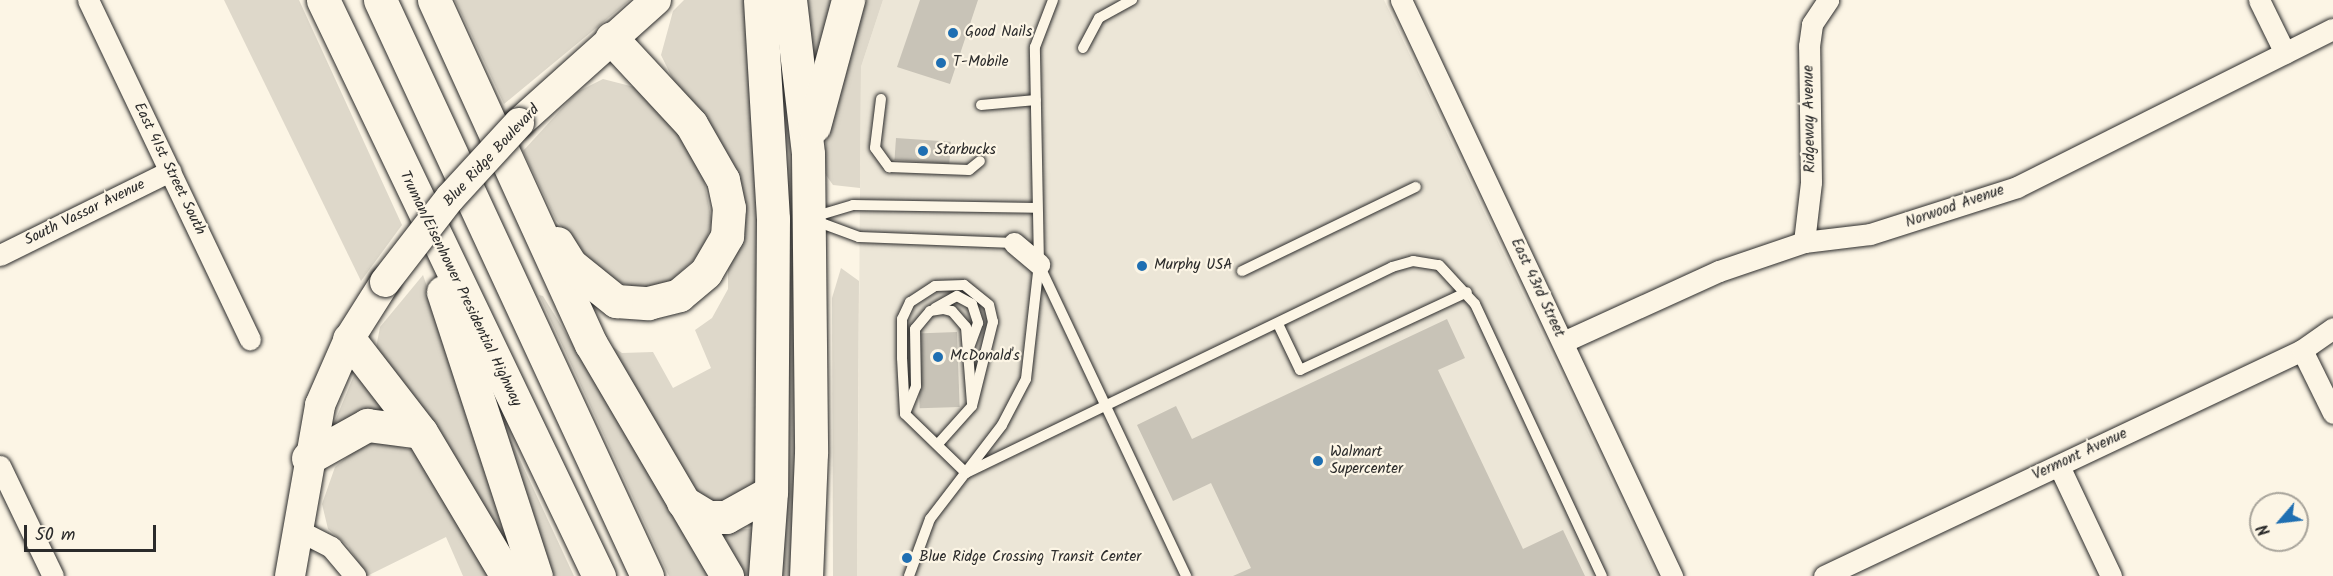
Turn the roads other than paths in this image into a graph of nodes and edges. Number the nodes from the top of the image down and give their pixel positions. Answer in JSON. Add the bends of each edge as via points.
{"nodes":[{"id":1,"x":88,"y":0,"type":"edge"},
{"id":2,"x":323,"y":0,"type":"edge"},
{"id":3,"x":380,"y":0,"type":"edge"},
{"id":4,"x":434,"y":0,"type":"edge"},
{"id":5,"x":656,"y":0,"type":"edge"},
{"id":6,"x":760,"y":0,"type":"edge"},
{"id":7,"x":790,"y":0,"type":"edge"},
{"id":8,"x":848,"y":0,"type":"edge"},
{"id":9,"x":1053,"y":0,"type":"edge"},
{"id":10,"x":1132,"y":0,"type":"edge"},
{"id":11,"x":1401,"y":0,"type":"edge"},
{"id":12,"x":1828,"y":0,"type":"edge"},
{"id":13,"x":2259,"y":0,"type":"edge"},
{"id":14,"x":2333,"y":29,"type":"edge"},
{"id":15,"x":611,"y":38,"type":"junction"},
{"id":16,"x":1083,"y":48,"type":"dead end"},
{"id":17,"x":2285,"y":53,"type":"junction"},
{"id":18,"x":880,"y":99,"type":"dead end"},
{"id":19,"x":1036,"y":100,"type":"junction"},
{"id":20,"x":981,"y":105,"type":"dead end"},
{"id":21,"x":808,"y":154,"type":"junction"},
{"id":22,"x":980,"y":161,"type":"dead end"},
{"id":23,"x":170,"y":171,"type":"junction"},
{"id":24,"x":521,"y":184,"type":"junction"},
{"id":25,"x":1416,"y":187,"type":"dead end"},
{"id":26,"x":414,"y":195,"type":"junction"},
{"id":27,"x":1036,"y":208,"type":"junction"},
{"id":28,"x":807,"y":218,"type":"junction"},
{"id":29,"x":773,"y":219,"type":"junction"},
{"id":30,"x":1037,"y":240,"type":"junction"},
{"id":31,"x":1804,"y":242,"type":"junction"},
{"id":32,"x":1014,"y":243,"type":"junction"},
{"id":33,"x":0,"y":255,"type":"edge"},
{"id":34,"x":1039,"y":264,"type":"junction"},
{"id":35,"x":1242,"y":271,"type":"dead end"},
{"id":36,"x":1467,"y":292,"type":"junction"},
{"id":37,"x":930,"y":311,"type":"junction"},
{"id":38,"x":1278,"y":324,"type":"junction"},
{"id":39,"x":2333,"y":328,"type":"edge"},
{"id":40,"x":250,"y":339,"type":"dead end"},
{"id":41,"x":349,"y":339,"type":"junction"},
{"id":42,"x":1563,"y":342,"type":"junction"},
{"id":43,"x":2302,"y":350,"type":"junction"},
{"id":44,"x":966,"y":357,"type":"junction"},
{"id":45,"x":1107,"y":405,"type":"junction"},
{"id":46,"x":972,"y":406,"type":"junction"},
{"id":47,"x":2333,"y":413,"type":"edge"},
{"id":48,"x":905,"y":414,"type":"junction"},
{"id":49,"x":421,"y":432,"type":"junction"},
{"id":50,"x":938,"y":444,"type":"junction"},
{"id":51,"x":308,"y":458,"type":"junction"},
{"id":52,"x":0,"y":466,"type":"edge"},
{"id":53,"x":2059,"y":466,"type":"junction"},
{"id":54,"x":966,"y":473,"type":"junction"},
{"id":55,"x":771,"y":492,"type":"junction"},
{"id":56,"x":682,"y":502,"type":"junction"},
{"id":57,"x":298,"y":531,"type":"junction"},
{"id":58,"x":52,"y":576,"type":"edge"},
{"id":59,"x":290,"y":576,"type":"edge"},
{"id":60,"x":355,"y":576,"type":"edge"},
{"id":61,"x":507,"y":576,"type":"edge"},
{"id":62,"x":536,"y":576,"type":"edge"},
{"id":63,"x":599,"y":576,"type":"edge"},
{"id":64,"x":647,"y":576,"type":"edge"},
{"id":65,"x":727,"y":576,"type":"edge"},
{"id":66,"x":765,"y":576,"type":"edge"},
{"id":67,"x":806,"y":576,"type":"edge"},
{"id":68,"x":909,"y":576,"type":"edge"},
{"id":69,"x":1186,"y":576,"type":"edge"},
{"id":70,"x":1602,"y":576,"type":"edge"},
{"id":71,"x":1672,"y":576,"type":"edge"},
{"id":72,"x":1824,"y":576,"type":"edge"},
{"id":73,"x":2111,"y":576,"type":"edge"}],
"edges":[{"from":1,"to":23,"type":"street","name":"East 41st Street South"},
{"from":2,"to":26,"type":"main road","name":"Truman/Eisenhower Presidential Highway"},
{"from":3,"to":64,"type":"main road"},
{"from":4,"to":24,"type":"main road"},
{"from":5,"to":15,"type":"street","name":"Blue Ridge Boulevard"},
{"from":6,"to":29,"type":"main road"},
{"from":7,"to":21,"type":"main road"},
{"from":8,"to":21,"type":"main road"},
{"from":9,"to":19,"type":"lane","via":[[1035,47]]},
{"from":10,"to":16,"type":"lane","via":[[1099,18]]},
{"from":11,"to":42,"type":"street","name":"East 43rd Street"},
{"from":12,"to":31,"type":"street","name":"Ridgeway Avenue","via":[[1812,24],[1809,46],[1811,182]]},
{"from":13,"to":17,"type":"street"},
{"from":14,"to":17,"type":"street","name":"Norwood Avenue"},
{"from":15,"to":24,"type":"main road","via":[[691,124],[723,180],[729,208],[717,257],[679,295],[648,303],[616,301],[571,265]]},
{"from":15,"to":41,"type":"street","name":"Blue Ridge Boulevard","bridge":true,"via":[[519,123],[450,198],[386,282]]},
{"from":17,"to":31,"type":"street","name":"Norwood Avenue","via":[[2017,187],[1870,234]]},
{"from":18,"to":22,"type":"lane","via":[[874,147],[889,166],[969,170]]},
{"from":19,"to":20,"type":"lane"},
{"from":19,"to":27,"type":"lane"},
{"from":21,"to":28,"type":"main road"},
{"from":23,"to":33,"type":"street","name":"South Vassar Avenue"},
{"from":23,"to":40,"type":"street","name":"East 41st Street South"},
{"from":24,"to":56,"type":"main road","via":[[591,344]]},
{"from":25,"to":35,"type":"lane"},
{"from":26,"to":62,"type":"main road"},
{"from":26,"to":63,"type":"main road","name":"Truman/Eisenhower Presidential Highway"},
{"from":27,"to":28,"type":"lane","via":[[853,205]]},
{"from":27,"to":30,"type":"lane"},
{"from":28,"to":29,"type":"street"},
{"from":28,"to":32,"type":"lane","via":[[860,237]]},
{"from":28,"to":67,"type":"main road","via":[[811,453]]},
{"from":29,"to":55,"type":"main road"},
{"from":30,"to":32,"type":"street"},
{"from":30,"to":34,"type":"lane"},
{"from":31,"to":42,"type":"street","name":"Norwood Avenue","via":[[1719,271]]},
{"from":32,"to":34,"type":"street"},
{"from":34,"to":45,"type":"lane"},
{"from":34,"to":54,"type":"lane","via":[[1026,379],[1002,425]]},
{"from":36,"to":38,"type":"lane","via":[[1439,265],[1413,261]]},
{"from":36,"to":38,"type":"lane","via":[[1300,370]]},
{"from":36,"to":70,"type":"lane"},
{"from":37,"to":44,"type":"lane","via":[[952,311],[961,319]]},
{"from":37,"to":44,"type":"lane","via":[[957,296],[972,304],[978,323]]},
{"from":37,"to":48,"type":"lane","via":[[915,329],[916,386]]},
{"from":38,"to":45,"type":"lane"},
{"from":39,"to":43,"type":"street","name":"Vermont Avenue"},
{"from":41,"to":49,"type":"main road"},
{"from":41,"to":51,"type":"street","name":"Blue Ridge Boulevard","via":[[320,405]]},
{"from":42,"to":71,"type":"street","name":"East 43rd Street"},
{"from":43,"to":47,"type":"street"},
{"from":43,"to":53,"type":"street","name":"Vermont Avenue"},
{"from":44,"to":46,"type":"lane"},
{"from":45,"to":54,"type":"lane"},
{"from":45,"to":69,"type":"lane"},
{"from":46,"to":48,"type":"lane","via":[[993,322],[989,305],[964,285],[935,286],[910,302],[902,319]]},
{"from":46,"to":50,"type":"lane"},
{"from":48,"to":50,"type":"lane"},
{"from":49,"to":51,"type":"main road","via":[[367,425]]},
{"from":49,"to":61,"type":"main road"},
{"from":50,"to":54,"type":"lane"},
{"from":51,"to":57,"type":"street","name":"Blue Ridge Boulevard"},
{"from":52,"to":58,"type":"street"},
{"from":53,"to":72,"type":"street","name":"Vermont Avenue"},
{"from":53,"to":73,"type":"street"},
{"from":54,"to":68,"type":"lane","via":[[930,519]]},
{"from":55,"to":56,"type":"main road","via":[[726,517],[708,517]]},
{"from":55,"to":66,"type":"main road"},
{"from":56,"to":65,"type":"main road"},
{"from":57,"to":59,"type":"street","name":"Blue Ridge Boulevard"},
{"from":57,"to":60,"type":"street","via":[[331,547]]}]}
